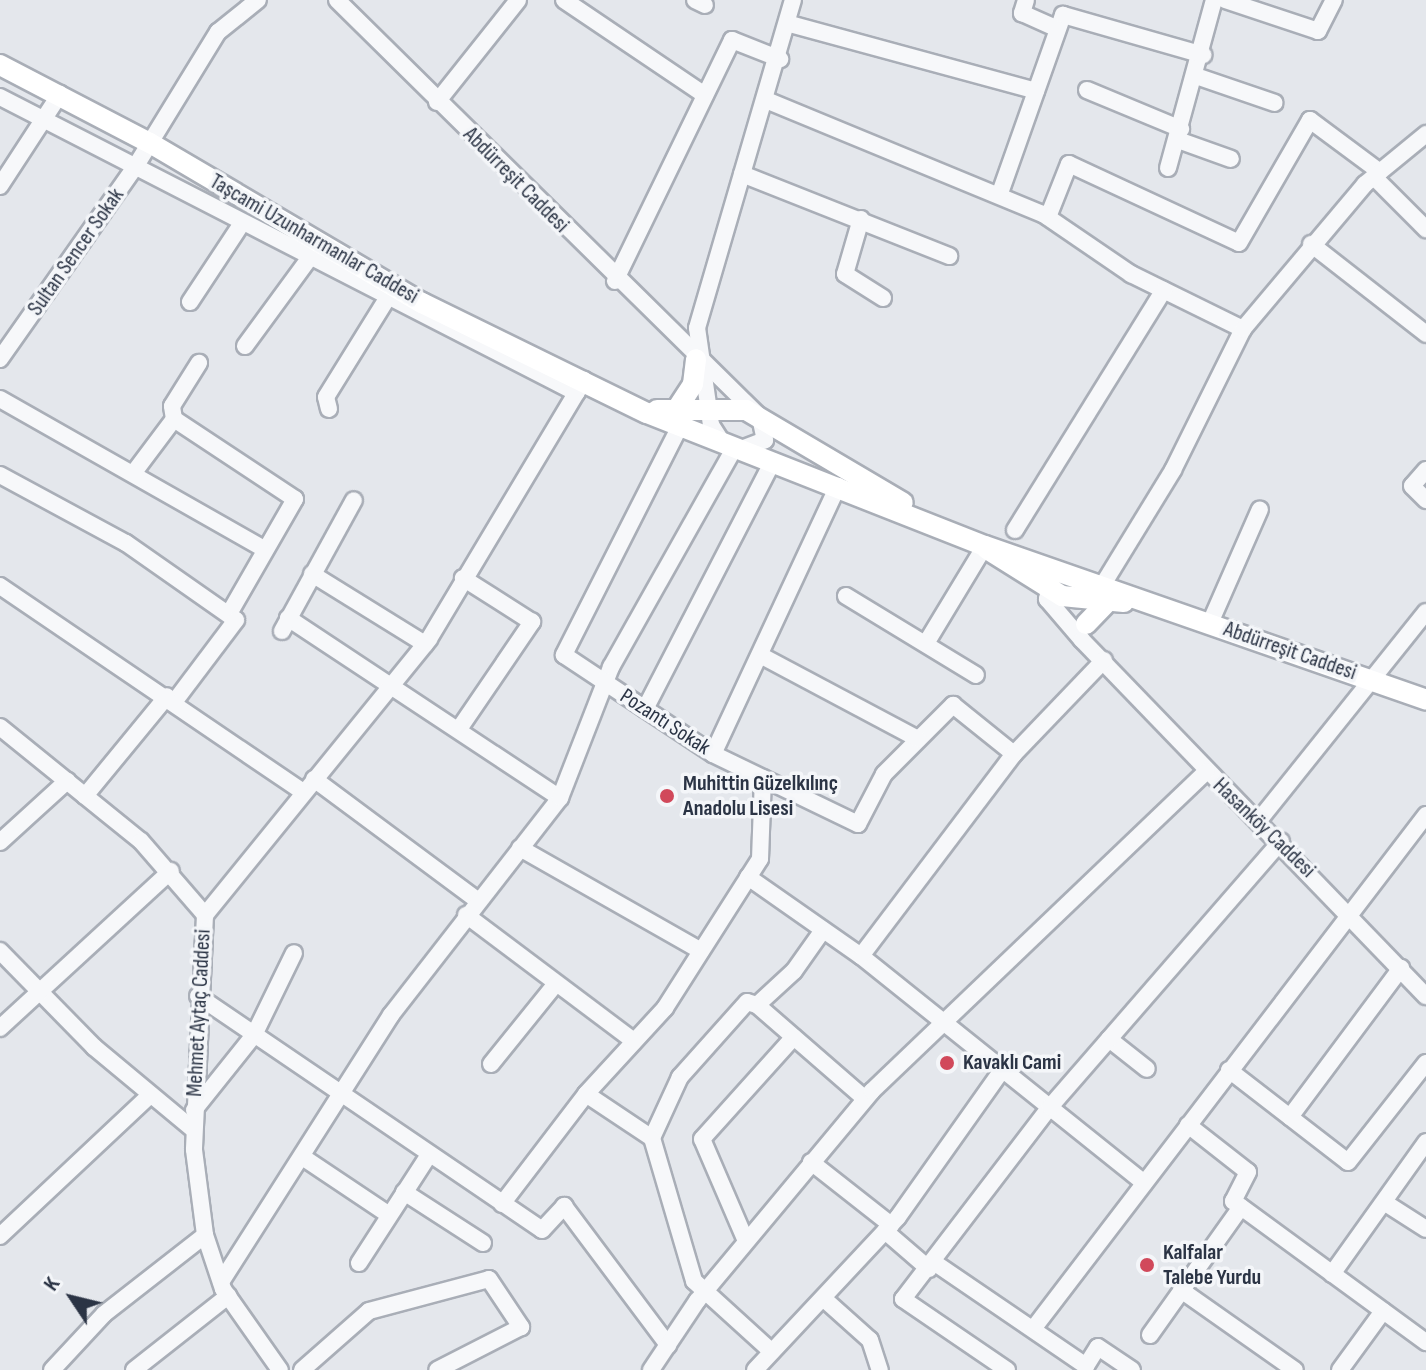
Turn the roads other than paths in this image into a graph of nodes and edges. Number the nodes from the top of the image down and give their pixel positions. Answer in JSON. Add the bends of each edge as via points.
{"nodes":[{"id":1,"x":258,"y":0,"type":"edge"},
{"id":2,"x":337,"y":0,"type":"edge"},
{"id":3,"x":518,"y":0,"type":"edge"},
{"id":4,"x":564,"y":0,"type":"edge"},
{"id":5,"x":793,"y":0,"type":"edge"},
{"id":6,"x":1026,"y":0,"type":"edge"},
{"id":7,"x":1214,"y":0,"type":"edge"},
{"id":8,"x":1225,"y":0,"type":"edge"},
{"id":9,"x":1334,"y":0,"type":"edge"},
{"id":10,"x":790,"y":24,"type":"junction"},
{"id":11,"x":1058,"y":29,"type":"junction"},
{"id":12,"x":1203,"y":55,"type":"junction"},
{"id":13,"x":780,"y":59,"type":"junction"},
{"id":14,"x":0,"y":65,"type":"edge"},
{"id":15,"x":1196,"y":76,"type":"junction"},
{"id":16,"x":1087,"y":90,"type":"dead end"},
{"id":17,"x":1036,"y":91,"type":"junction"},
{"id":18,"x":60,"y":94,"type":"junction"},
{"id":19,"x":705,"y":95,"type":"junction"},
{"id":20,"x":0,"y":97,"type":"edge"},
{"id":21,"x":766,"y":100,"type":"junction"},
{"id":22,"x":437,"y":102,"type":"junction"},
{"id":23,"x":1275,"y":103,"type":"dead end"},
{"id":24,"x":45,"y":118,"type":"junction"},
{"id":25,"x":1180,"y":134,"type":"junction"},
{"id":26,"x":1426,"y":134,"type":"edge"},
{"id":27,"x":150,"y":143,"type":"junction"},
{"id":28,"x":1231,"y":159,"type":"dead end"},
{"id":29,"x":137,"y":164,"type":"junction"},
{"id":30,"x":1168,"y":168,"type":"dead end"},
{"id":31,"x":742,"y":174,"type":"junction"},
{"id":32,"x":1377,"y":175,"type":"junction"},
{"id":33,"x":0,"y":186,"type":"edge"},
{"id":34,"x":1000,"y":193,"type":"junction"},
{"id":35,"x":1048,"y":217,"type":"junction"},
{"id":36,"x":861,"y":219,"type":"junction"},
{"id":37,"x":242,"y":223,"type":"junction"},
{"id":38,"x":1426,"y":229,"type":"edge"},
{"id":39,"x":1311,"y":244,"type":"junction"},
{"id":40,"x":949,"y":256,"type":"dead end"},
{"id":41,"x":308,"y":260,"type":"junction"},
{"id":42,"x":615,"y":281,"type":"junction"},
{"id":43,"x":1164,"y":290,"type":"junction"},
{"id":44,"x":390,"y":294,"type":"junction"},
{"id":45,"x":883,"y":298,"type":"dead end"},
{"id":46,"x":190,"y":302,"type":"dead end"},
{"id":47,"x":1243,"y":329,"type":"junction"},
{"id":48,"x":1426,"y":334,"type":"edge"},
{"id":49,"x":245,"y":346,"type":"dead end"},
{"id":50,"x":0,"y":359,"type":"edge"},
{"id":51,"x":696,"y":359,"type":"junction"},
{"id":52,"x":199,"y":363,"type":"dead end"},
{"id":53,"x":580,"y":386,"type":"junction"},
{"id":54,"x":0,"y":399,"type":"edge"},
{"id":55,"x":329,"y":409,"type":"dead end"},
{"id":56,"x":708,"y":409,"type":"junction"},
{"id":57,"x":760,"y":417,"type":"junction"},
{"id":58,"x":174,"y":419,"type":"junction"},
{"id":59,"x":678,"y":419,"type":"junction"},
{"id":60,"x":733,"y":446,"type":"junction"},
{"id":61,"x":773,"y":461,"type":"junction"},
{"id":62,"x":1426,"y":470,"type":"edge"},
{"id":63,"x":135,"y":471,"type":"junction"},
{"id":64,"x":0,"y":475,"type":"edge"},
{"id":65,"x":838,"y":486,"type":"junction"},
{"id":66,"x":354,"y":500,"type":"dead end"},
{"id":67,"x":1426,"y":500,"type":"edge"},
{"id":68,"x":1260,"y":509,"type":"dead end"},
{"id":69,"x":923,"y":517,"type":"junction"},
{"id":70,"x":1015,"y":530,"type":"dead end"},
{"id":71,"x":985,"y":546,"type":"junction"},
{"id":72,"x":264,"y":549,"type":"junction"},
{"id":73,"x":312,"y":574,"type":"junction"},
{"id":74,"x":1068,"y":574,"type":"junction"},
{"id":75,"x":463,"y":578,"type":"junction"},
{"id":76,"x":0,"y":586,"type":"edge"},
{"id":77,"x":1106,"y":593,"type":"junction"},
{"id":78,"x":846,"y":596,"type":"dead end"},
{"id":79,"x":1047,"y":597,"type":"junction"},
{"id":80,"x":1082,"y":599,"type":"junction"},
{"id":81,"x":1426,"y":612,"type":"edge"},
{"id":82,"x":229,"y":614,"type":"junction"},
{"id":83,"x":1210,"y":623,"type":"junction"},
{"id":84,"x":1086,"y":624,"type":"junction"},
{"id":85,"x":928,"y":640,"type":"junction"},
{"id":86,"x":425,"y":644,"type":"junction"},
{"id":87,"x":760,"y":655,"type":"junction"},
{"id":88,"x":1104,"y":660,"type":"junction"},
{"id":89,"x":976,"y":675,"type":"dead end"},
{"id":90,"x":1372,"y":680,"type":"junction"},
{"id":91,"x":392,"y":685,"type":"junction"},
{"id":92,"x":608,"y":685,"type":"junction"},
{"id":93,"x":171,"y":698,"type":"junction"},
{"id":94,"x":1426,"y":700,"type":"edge"},
{"id":95,"x":645,"y":709,"type":"junction"},
{"id":96,"x":0,"y":727,"type":"edge"},
{"id":97,"x":459,"y":729,"type":"junction"},
{"id":98,"x":918,"y":739,"type":"junction"},
{"id":99,"x":713,"y":754,"type":"junction"},
{"id":100,"x":1014,"y":754,"type":"junction"},
{"id":101,"x":1206,"y":772,"type":"junction"},
{"id":102,"x":763,"y":778,"type":"junction"},
{"id":103,"x":67,"y":781,"type":"junction"},
{"id":104,"x":309,"y":785,"type":"junction"},
{"id":105,"x":85,"y":796,"type":"junction"},
{"id":106,"x":560,"y":798,"type":"junction"},
{"id":107,"x":1426,"y":815,"type":"edge"},
{"id":108,"x":1260,"y":819,"type":"junction"},
{"id":109,"x":1281,"y":841,"type":"junction"},
{"id":110,"x":0,"y":842,"type":"edge"},
{"id":111,"x":520,"y":848,"type":"junction"},
{"id":112,"x":171,"y":871,"type":"junction"},
{"id":113,"x":748,"y":877,"type":"junction"},
{"id":114,"x":477,"y":900,"type":"junction"},
{"id":115,"x":1349,"y":912,"type":"junction"},
{"id":116,"x":205,"y":915,"type":"junction"},
{"id":117,"x":466,"y":915,"type":"junction"},
{"id":118,"x":823,"y":930,"type":"junction"},
{"id":119,"x":0,"y":951,"type":"edge"},
{"id":120,"x":701,"y":951,"type":"junction"},
{"id":121,"x":294,"y":953,"type":"dead end"},
{"id":122,"x":861,"y":956,"type":"junction"},
{"id":123,"x":1401,"y":968,"type":"junction"},
{"id":124,"x":554,"y":986,"type":"junction"},
{"id":125,"x":40,"y":992,"type":"junction"},
{"id":126,"x":1425,"y":993,"type":"edge"},
{"id":127,"x":198,"y":996,"type":"junction"},
{"id":128,"x":757,"y":1005,"type":"junction"},
{"id":129,"x":945,"y":1024,"type":"junction"},
{"id":130,"x":0,"y":1028,"type":"edge"},
{"id":131,"x":254,"y":1035,"type":"junction"},
{"id":132,"x":794,"y":1037,"type":"junction"},
{"id":133,"x":1109,"y":1039,"type":"junction"},
{"id":134,"x":634,"y":1041,"type":"junction"},
{"id":135,"x":1426,"y":1063,"type":"edge"},
{"id":136,"x":491,"y":1064,"type":"dead end"},
{"id":137,"x":1147,"y":1069,"type":"dead end"},
{"id":138,"x":1002,"y":1070,"type":"junction"},
{"id":139,"x":1229,"y":1070,"type":"junction"},
{"id":140,"x":586,"y":1094,"type":"junction"},
{"id":141,"x":149,"y":1096,"type":"junction"},
{"id":142,"x":343,"y":1096,"type":"junction"},
{"id":143,"x":865,"y":1099,"type":"junction"},
{"id":144,"x":1050,"y":1107,"type":"junction"},
{"id":145,"x":194,"y":1110,"type":"junction"},
{"id":146,"x":1290,"y":1117,"type":"junction"},
{"id":147,"x":1188,"y":1125,"type":"junction"},
{"id":148,"x":194,"y":1130,"type":"junction"},
{"id":149,"x":652,"y":1138,"type":"junction"},
{"id":150,"x":1426,"y":1142,"type":"edge"},
{"id":151,"x":429,"y":1155,"type":"junction"},
{"id":152,"x":304,"y":1158,"type":"junction"},
{"id":153,"x":811,"y":1162,"type":"junction"},
{"id":154,"x":1144,"y":1183,"type":"junction"},
{"id":155,"x":404,"y":1192,"type":"junction"},
{"id":156,"x":502,"y":1204,"type":"junction"},
{"id":157,"x":1387,"y":1204,"type":"junction"},
{"id":158,"x":1241,"y":1207,"type":"junction"},
{"id":159,"x":389,"y":1215,"type":"junction"},
{"id":160,"x":888,"y":1228,"type":"junction"},
{"id":161,"x":1426,"y":1229,"type":"edge"},
{"id":162,"x":205,"y":1235,"type":"junction"},
{"id":163,"x":0,"y":1236,"type":"edge"},
{"id":164,"x":746,"y":1241,"type":"junction"},
{"id":165,"x":483,"y":1243,"type":"dead end"},
{"id":166,"x":359,"y":1263,"type":"dead end"},
{"id":167,"x":932,"y":1266,"type":"junction"},
{"id":168,"x":1332,"y":1274,"type":"junction"},
{"id":169,"x":224,"y":1289,"type":"junction"},
{"id":170,"x":1181,"y":1290,"type":"junction"},
{"id":171,"x":705,"y":1292,"type":"junction"},
{"id":172,"x":823,"y":1298,"type":"junction"},
{"id":173,"x":1383,"y":1311,"type":"junction"},
{"id":174,"x":1033,"y":1329,"type":"junction"},
{"id":175,"x":1150,"y":1335,"type":"dead end"},
{"id":176,"x":1426,"y":1342,"type":"edge"},
{"id":177,"x":668,"y":1345,"type":"junction"},
{"id":178,"x":772,"y":1352,"type":"junction"},
{"id":179,"x":270,"y":1366,"type":"edge"},
{"id":180,"x":52,"y":1370,"type":"edge"},
{"id":181,"x":134,"y":1370,"type":"edge"},
{"id":182,"x":302,"y":1370,"type":"edge"},
{"id":183,"x":437,"y":1370,"type":"edge"},
{"id":184,"x":651,"y":1370,"type":"edge"},
{"id":185,"x":755,"y":1370,"type":"edge"},
{"id":186,"x":880,"y":1370,"type":"edge"},
{"id":187,"x":1007,"y":1370,"type":"edge"},
{"id":188,"x":1132,"y":1370,"type":"edge"},
{"id":189,"x":1295,"y":1370,"type":"edge"},
{"id":190,"x":1340,"y":1370,"type":"edge"}],
"edges":[{"from":1,"to":27,"type":"street","name":"Sultan Sencer Sokak","via":[[218,32]]},
{"from":2,"to":22,"type":"street","name":"Abdürreşit Caddesi"},
{"from":3,"to":22,"type":"street"},
{"from":4,"to":19,"type":"street"},
{"from":5,"to":10,"type":"street"},
{"from":6,"to":11,"type":"street","via":[[1022,13]]},
{"from":7,"to":12,"type":"street"},
{"from":8,"to":9,"type":"street","via":[[1318,31]]},
{"from":10,"to":13,"type":"street"},
{"from":10,"to":17,"type":"street"},
{"from":11,"to":12,"type":"street","via":[[1063,15]]},
{"from":11,"to":17,"type":"street"},
{"from":12,"to":15,"type":"street"},
{"from":13,"to":19,"type":"street","via":[[732,40]]},
{"from":13,"to":21,"type":"street"},
{"from":14,"to":18,"type":"main road","name":"Taşcami Uzunharmanlar Caddesi"},
{"from":15,"to":23,"type":"street"},
{"from":15,"to":25,"type":"street"},
{"from":16,"to":25,"type":"street"},
{"from":17,"to":34,"type":"street"},
{"from":18,"to":24,"type":"street"},
{"from":18,"to":27,"type":"main road","name":"Taşcami Uzunharmanlar Caddesi"},
{"from":19,"to":42,"type":"street"},
{"from":20,"to":24,"type":"street"},
{"from":21,"to":31,"type":"street"},
{"from":21,"to":34,"type":"street"},
{"from":22,"to":42,"type":"street","name":"Abdürreşit Caddesi"},
{"from":24,"to":29,"type":"street"},
{"from":24,"to":33,"type":"street"},
{"from":25,"to":28,"type":"street"},
{"from":25,"to":30,"type":"street"},
{"from":26,"to":32,"type":"street"},
{"from":27,"to":29,"type":"street","name":"Sultan Sencer Sokak"},
{"from":27,"to":44,"type":"main road","name":"Taşcami Uzunharmanlar Caddesi"},
{"from":29,"to":37,"type":"street"},
{"from":29,"to":50,"type":"street","name":"Sultan Sencer Sokak"},
{"from":31,"to":36,"type":"street"},
{"from":31,"to":51,"type":"street","via":[[697,328]]},
{"from":32,"to":35,"type":"street","via":[[1310,120],[1239,243],[1069,164]]},
{"from":32,"to":38,"type":"street"},
{"from":32,"to":39,"type":"street"},
{"from":34,"to":35,"type":"street"},
{"from":35,"to":43,"type":"street"},
{"from":36,"to":40,"type":"street"},
{"from":36,"to":45,"type":"street","via":[[845,274]]},
{"from":37,"to":41,"type":"street"},
{"from":37,"to":46,"type":"street"},
{"from":39,"to":47,"type":"street"},
{"from":39,"to":48,"type":"street"},
{"from":41,"to":44,"type":"street"},
{"from":41,"to":49,"type":"street"},
{"from":42,"to":51,"type":"street","name":"Abdürreşit Caddesi"},
{"from":43,"to":47,"type":"street"},
{"from":43,"to":70,"type":"street"},
{"from":44,"to":53,"type":"main road","name":"Taşcami Uzunharmanlar Caddesi"},
{"from":44,"to":55,"type":"street","via":[[326,397]]},
{"from":47,"to":77,"type":"street"},
{"from":51,"to":56,"type":"street"},
{"from":51,"to":57,"type":"street","name":"Abdürreşit Caddesi"},
{"from":51,"to":59,"type":"main road","via":[[693,384]]},
{"from":52,"to":58,"type":"street","via":[[172,406]]},
{"from":53,"to":59,"type":"main road","name":"Taşcami Uzunharmanlar Caddesi"},
{"from":53,"to":75,"type":"street"},
{"from":54,"to":63,"type":"street"},
{"from":56,"to":57,"type":"main road","name":"Taşcami Uzunharmanlar Caddesi"},
{"from":56,"to":59,"type":"main road","name":"Taşcami Uzunharmanlar Caddesi"},
{"from":56,"to":60,"type":"street"},
{"from":57,"to":60,"type":"street","via":[[765,440]]},
{"from":57,"to":69,"type":"main road","name":"Abdürreşit Caddesi"},
{"from":58,"to":63,"type":"street"},
{"from":58,"to":72,"type":"street","via":[[295,499]]},
{"from":59,"to":60,"type":"main road","name":"Taşcami Uzunharmanlar Caddesi"},
{"from":59,"to":92,"type":"street","name":"Pozantı Sokak","via":[[564,655]]},
{"from":60,"to":61,"type":"main road","name":"Abdürreşit Caddesi"},
{"from":60,"to":92,"type":"street","via":[[611,667]]},
{"from":61,"to":65,"type":"main road","name":"Abdürreşit Caddesi"},
{"from":61,"to":95,"type":"street"},
{"from":62,"to":67,"type":"street","via":[[1412,486]]},
{"from":63,"to":72,"type":"street"},
{"from":64,"to":82,"type":"street","via":[[126,543]]},
{"from":65,"to":69,"type":"main road","name":"Abdürreşit Caddesi"},
{"from":65,"to":87,"type":"street"},
{"from":66,"to":73,"type":"street"},
{"from":68,"to":83,"type":"street"},
{"from":69,"to":71,"type":"main road","name":"Abdürreşit Caddesi"},
{"from":71,"to":74,"type":"main road","name":"Abdürreşit Caddesi"},
{"from":71,"to":79,"type":"main road","name":"Abdürreşit Caddesi"},
{"from":71,"to":85,"type":"street"},
{"from":72,"to":82,"type":"street"},
{"from":73,"to":86,"type":"street"},
{"from":73,"to":91,"type":"street","via":[[285,624]]},
{"from":74,"to":77,"type":"main road","name":"Abdürreşit Caddesi"},
{"from":74,"to":79,"type":"street"},
{"from":74,"to":80,"type":"street","name":"Hasanköy Caddesi"},
{"from":75,"to":86,"type":"street"},
{"from":75,"to":97,"type":"street","via":[[532,622]]},
{"from":76,"to":93,"type":"street"},
{"from":77,"to":80,"type":"main road","name":"Abdürreşit Caddesi"},
{"from":77,"to":83,"type":"main road","name":"Abdürreşit Caddesi"},
{"from":77,"to":84,"type":"main road"},
{"from":78,"to":85,"type":"street"},
{"from":79,"to":80,"type":"main road","name":"Abdürreşit Caddesi"},
{"from":79,"to":88,"type":"street","name":"Hasanköy Caddesi"},
{"from":80,"to":84,"type":"street","name":"Hasanköy Caddesi"},
{"from":81,"to":90,"type":"street"},
{"from":82,"to":93,"type":"street","via":[[236,620]]},
{"from":83,"to":90,"type":"main road","name":"Abdürreşit Caddesi"},
{"from":84,"to":88,"type":"street","name":"Hasanköy Caddesi"},
{"from":85,"to":89,"type":"street"},
{"from":86,"to":91,"type":"street"},
{"from":87,"to":98,"type":"street"},
{"from":87,"to":99,"type":"street"},
{"from":88,"to":100,"type":"street"},
{"from":88,"to":101,"type":"street","name":"Hasanköy Caddesi"},
{"from":90,"to":94,"type":"main road","name":"Abdürreşit Caddesi"},
{"from":90,"to":108,"type":"street"},
{"from":91,"to":97,"type":"street"},
{"from":91,"to":104,"type":"street"},
{"from":92,"to":95,"type":"street","name":"Pozantı Sokak"},
{"from":92,"to":106,"type":"street"},
{"from":93,"to":104,"type":"street"},
{"from":93,"to":105,"type":"street"},
{"from":95,"to":99,"type":"street","name":"Pozantı Sokak"},
{"from":96,"to":103,"type":"street","name":"Mehmet Aytaç Caddesi"},
{"from":97,"to":106,"type":"street"},
{"from":98,"to":100,"type":"street","via":[[953,705]]},
{"from":98,"to":102,"type":"street","name":"Pozantı Sokak","via":[[884,774],[858,824]]},
{"from":99,"to":102,"type":"street","name":"Pozantı Sokak"},
{"from":100,"to":122,"type":"street"},
{"from":101,"to":108,"type":"street","name":"Hasanköy Caddesi"},
{"from":101,"to":129,"type":"street"},
{"from":102,"to":113,"type":"street","via":[[760,859]]},
{"from":103,"to":105,"type":"street","name":"Mehmet Aytaç Caddesi"},
{"from":103,"to":110,"type":"street"},
{"from":104,"to":114,"type":"street"},
{"from":104,"to":116,"type":"street"},
{"from":105,"to":112,"type":"street","name":"Mehmet Aytaç Caddesi"},
{"from":106,"to":111,"type":"street"},
{"from":107,"to":115,"type":"street"},
{"from":108,"to":109,"type":"street","name":"Hasanköy Caddesi"},
{"from":109,"to":115,"type":"street","name":"Hasanköy Caddesi"},
{"from":109,"to":133,"type":"street"},
{"from":111,"to":114,"type":"street"},
{"from":111,"to":120,"type":"street"},
{"from":112,"to":116,"type":"street","name":"Mehmet Aytaç Caddesi"},
{"from":112,"to":125,"type":"street"},
{"from":113,"to":118,"type":"street"},
{"from":113,"to":120,"type":"street"},
{"from":114,"to":117,"type":"street"},
{"from":115,"to":123,"type":"street","name":"Hasanköy Caddesi"},
{"from":115,"to":139,"type":"street"},
{"from":116,"to":127,"type":"street","name":"Mehmet Aytaç Caddesi"},
{"from":117,"to":124,"type":"street"},
{"from":117,"to":142,"type":"street","via":[[391,1015]]},
{"from":118,"to":122,"type":"street"},
{"from":118,"to":128,"type":"street","via":[[794,971]]},
{"from":119,"to":125,"type":"street"},
{"from":120,"to":134,"type":"street"},
{"from":121,"to":131,"type":"street"},
{"from":122,"to":129,"type":"street"},
{"from":123,"to":126,"type":"street","name":"Hasanköy Caddesi"},
{"from":123,"to":146,"type":"street"},
{"from":124,"to":134,"type":"street"},
{"from":124,"to":136,"type":"street"},
{"from":125,"to":130,"type":"street"},
{"from":125,"to":141,"type":"street"},
{"from":127,"to":131,"type":"street"},
{"from":127,"to":145,"type":"street","name":"Mehmet Aytaç Caddesi"},
{"from":128,"to":132,"type":"street"},
{"from":128,"to":149,"type":"street","via":[[747,1002],[680,1077]]},
{"from":129,"to":138,"type":"street"},
{"from":129,"to":143,"type":"street"},
{"from":131,"to":142,"type":"street"},
{"from":131,"to":145,"type":"street"},
{"from":132,"to":143,"type":"street"},
{"from":132,"to":164,"type":"street","via":[[702,1139]]},
{"from":133,"to":137,"type":"street"},
{"from":133,"to":144,"type":"street"},
{"from":134,"to":140,"type":"street"},
{"from":135,"to":146,"type":"street","via":[[1348,1162]]},
{"from":138,"to":144,"type":"street"},
{"from":138,"to":160,"type":"street"},
{"from":139,"to":146,"type":"street"},
{"from":139,"to":147,"type":"street"},
{"from":140,"to":149,"type":"street"},
{"from":140,"to":156,"type":"street"},
{"from":141,"to":148,"type":"street"},
{"from":141,"to":163,"type":"street"},
{"from":142,"to":151,"type":"street"},
{"from":142,"to":152,"type":"street"},
{"from":143,"to":153,"type":"street"},
{"from":144,"to":154,"type":"street"},
{"from":144,"to":167,"type":"street"},
{"from":145,"to":148,"type":"street","name":"Mehmet Aytaç Caddesi"},
{"from":147,"to":154,"type":"street"},
{"from":147,"to":158,"type":"street","via":[[1248,1172],[1233,1201]]},
{"from":148,"to":162,"type":"street","name":"Mehmet Aytaç Caddesi"},
{"from":149,"to":171,"type":"street","via":[[694,1281]]},
{"from":150,"to":157,"type":"street"},
{"from":151,"to":155,"type":"street"},
{"from":151,"to":156,"type":"street"},
{"from":152,"to":159,"type":"street"},
{"from":152,"to":169,"type":"street"},
{"from":153,"to":160,"type":"street"},
{"from":153,"to":164,"type":"street"},
{"from":154,"to":174,"type":"street"},
{"from":155,"to":159,"type":"street"},
{"from":155,"to":165,"type":"street"},
{"from":156,"to":177,"type":"street","via":[[542,1230],[564,1206]]},
{"from":157,"to":161,"type":"street"},
{"from":157,"to":168,"type":"street"},
{"from":158,"to":168,"type":"street"},
{"from":158,"to":170,"type":"street"},
{"from":159,"to":166,"type":"street"},
{"from":160,"to":167,"type":"street"},
{"from":160,"to":172,"type":"street"},
{"from":162,"to":169,"type":"street","name":"Mehmet Aytaç Caddesi"},
{"from":162,"to":180,"type":"street","via":[[104,1314]]},
{"from":164,"to":171,"type":"street"},
{"from":167,"to":174,"type":"street"},
{"from":167,"to":187,"type":"street","via":[[903,1299]]},
{"from":168,"to":173,"type":"street"},
{"from":169,"to":179,"type":"street","name":"Mehmet Aytaç Caddesi"},
{"from":169,"to":181,"type":"street"},
{"from":170,"to":175,"type":"street"},
{"from":170,"to":189,"type":"street"},
{"from":171,"to":177,"type":"street"},
{"from":171,"to":178,"type":"street"},
{"from":172,"to":178,"type":"street"},
{"from":172,"to":186,"type":"street","via":[[870,1340]]},
{"from":173,"to":176,"type":"street"},
{"from":173,"to":190,"type":"street"},
{"from":174,"to":188,"type":"street","via":[[1086,1366],[1098,1347]]},
{"from":177,"to":184,"type":"street"},
{"from":178,"to":185,"type":"street"},
{"from":182,"to":183,"type":"street","via":[[369,1311],[489,1279],[521,1327]]}]}
